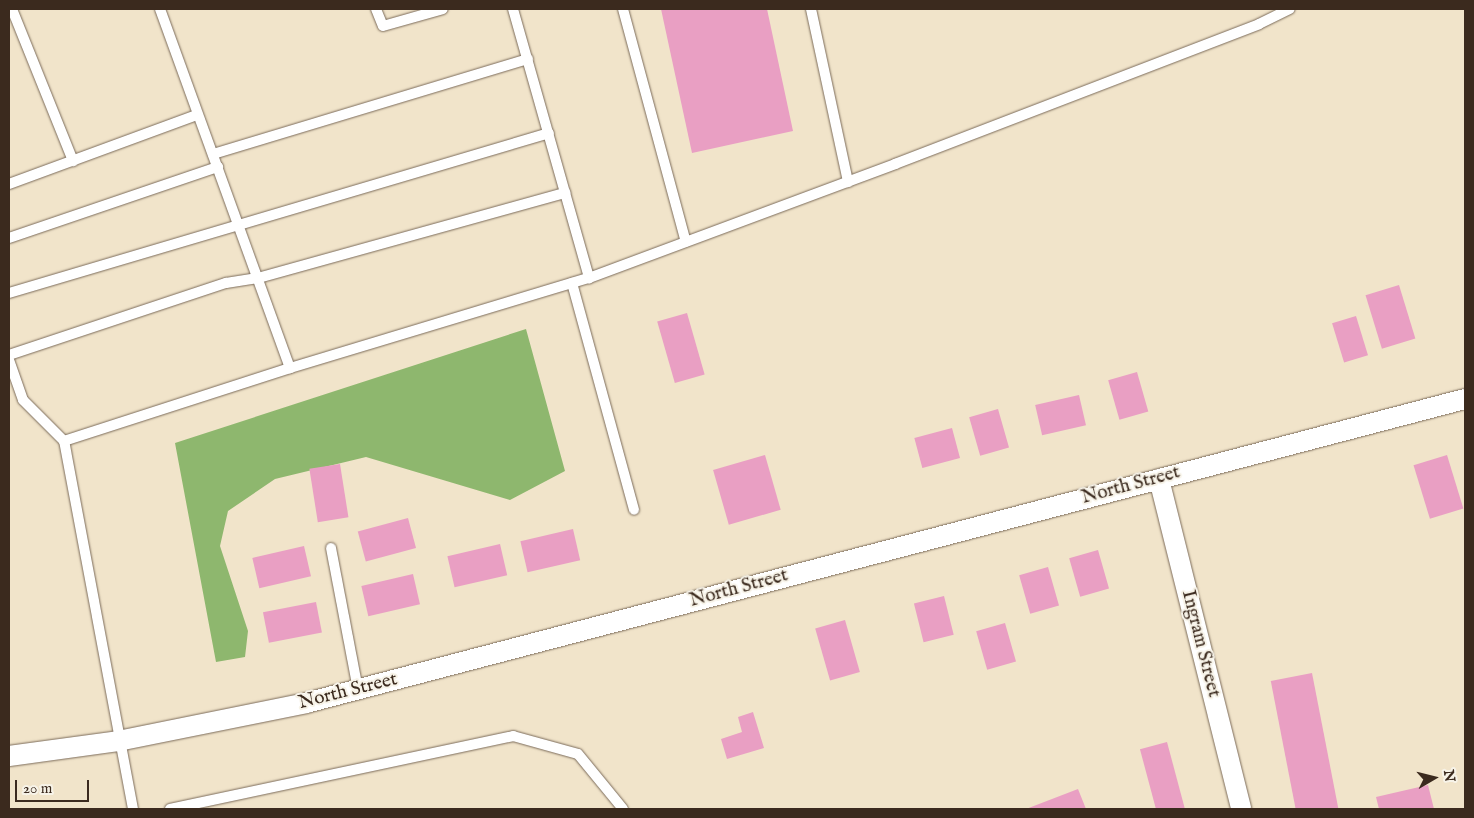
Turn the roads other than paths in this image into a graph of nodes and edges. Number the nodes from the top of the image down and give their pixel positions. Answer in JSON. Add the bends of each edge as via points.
{"nodes":[{"id":1,"x":12,"y":9,"type":"edge"},
{"id":2,"x":160,"y":9,"type":"edge"},
{"id":3,"x":376,"y":9,"type":"edge"},
{"id":4,"x":443,"y":9,"type":"edge"},
{"id":5,"x":513,"y":9,"type":"edge"},
{"id":6,"x":623,"y":9,"type":"edge"},
{"id":7,"x":811,"y":9,"type":"edge"},
{"id":8,"x":1290,"y":9,"type":"edge"},
{"id":9,"x":528,"y":59,"type":"junction"},
{"id":10,"x":198,"y":115,"type":"junction"},
{"id":11,"x":549,"y":133,"type":"junction"},
{"id":12,"x":213,"y":154,"type":"junction"},
{"id":13,"x":73,"y":161,"type":"junction"},
{"id":14,"x":218,"y":167,"type":"junction"},
{"id":15,"x":848,"y":182,"type":"junction"},
{"id":16,"x":9,"y":184,"type":"edge"},
{"id":17,"x":566,"y":194,"type":"junction"},
{"id":18,"x":239,"y":225,"type":"junction"},
{"id":19,"x":9,"y":238,"type":"edge"},
{"id":20,"x":686,"y":242,"type":"junction"},
{"id":21,"x":258,"y":278,"type":"junction"},
{"id":22,"x":589,"y":278,"type":"junction"},
{"id":23,"x":572,"y":283,"type":"junction"},
{"id":24,"x":9,"y":292,"type":"edge"},
{"id":25,"x":9,"y":355,"type":"edge"},
{"id":26,"x":9,"y":360,"type":"edge"},
{"id":27,"x":290,"y":368,"type":"junction"},
{"id":28,"x":1465,"y":399,"type":"edge"},
{"id":29,"x":64,"y":441,"type":"junction"},
{"id":30,"x":1159,"y":479,"type":"junction"},
{"id":31,"x":634,"y":510,"type":"dead end"},
{"id":32,"x":331,"y":548,"type":"dead end"},
{"id":33,"x":358,"y":690,"type":"junction"},
{"id":34,"x":118,"y":741,"type":"junction"},
{"id":35,"x":9,"y":756,"type":"edge"},
{"id":36,"x":133,"y":809,"type":"edge"},
{"id":37,"x":170,"y":809,"type":"edge"},
{"id":38,"x":623,"y":809,"type":"edge"},
{"id":39,"x":1241,"y":809,"type":"edge"}],
"edges":[{"from":1,"to":13,"type":"lane"},
{"from":2,"to":10,"type":"lane"},
{"from":3,"to":4,"type":"lane","via":[[383,26]]},
{"from":5,"to":9,"type":"lane"},
{"from":6,"to":20,"type":"lane"},
{"from":7,"to":15,"type":"lane"},
{"from":8,"to":15,"type":"lane","via":[[1259,24]]},
{"from":9,"to":11,"type":"lane"},
{"from":9,"to":12,"type":"lane"},
{"from":10,"to":12,"type":"lane"},
{"from":10,"to":13,"type":"lane"},
{"from":11,"to":17,"type":"lane"},
{"from":11,"to":18,"type":"lane"},
{"from":12,"to":14,"type":"lane"},
{"from":13,"to":16,"type":"lane"},
{"from":14,"to":18,"type":"lane"},
{"from":14,"to":19,"type":"lane"},
{"from":15,"to":20,"type":"lane"},
{"from":17,"to":21,"type":"lane"},
{"from":17,"to":22,"type":"lane"},
{"from":18,"to":21,"type":"lane"},
{"from":18,"to":24,"type":"lane"},
{"from":20,"to":22,"type":"lane"},
{"from":21,"to":25,"type":"lane","via":[[226,283]]},
{"from":21,"to":27,"type":"lane"},
{"from":22,"to":23,"type":"lane"},
{"from":23,"to":27,"type":"lane"},
{"from":23,"to":31,"type":"lane"},
{"from":26,"to":29,"type":"lane","via":[[23,400]]},
{"from":27,"to":29,"type":"lane"},
{"from":28,"to":30,"type":"street","name":"North Street"},
{"from":29,"to":34,"type":"lane"},
{"from":30,"to":33,"type":"street","name":"North Street"},
{"from":30,"to":39,"type":"street","name":"Ingram Street"},
{"from":32,"to":33,"type":"lane"},
{"from":33,"to":34,"type":"street","name":"North Street"},
{"from":34,"to":35,"type":"street","name":"North Street"},
{"from":34,"to":36,"type":"lane"},
{"from":37,"to":38,"type":"lane","via":[[513,736],[578,754]]}]}
